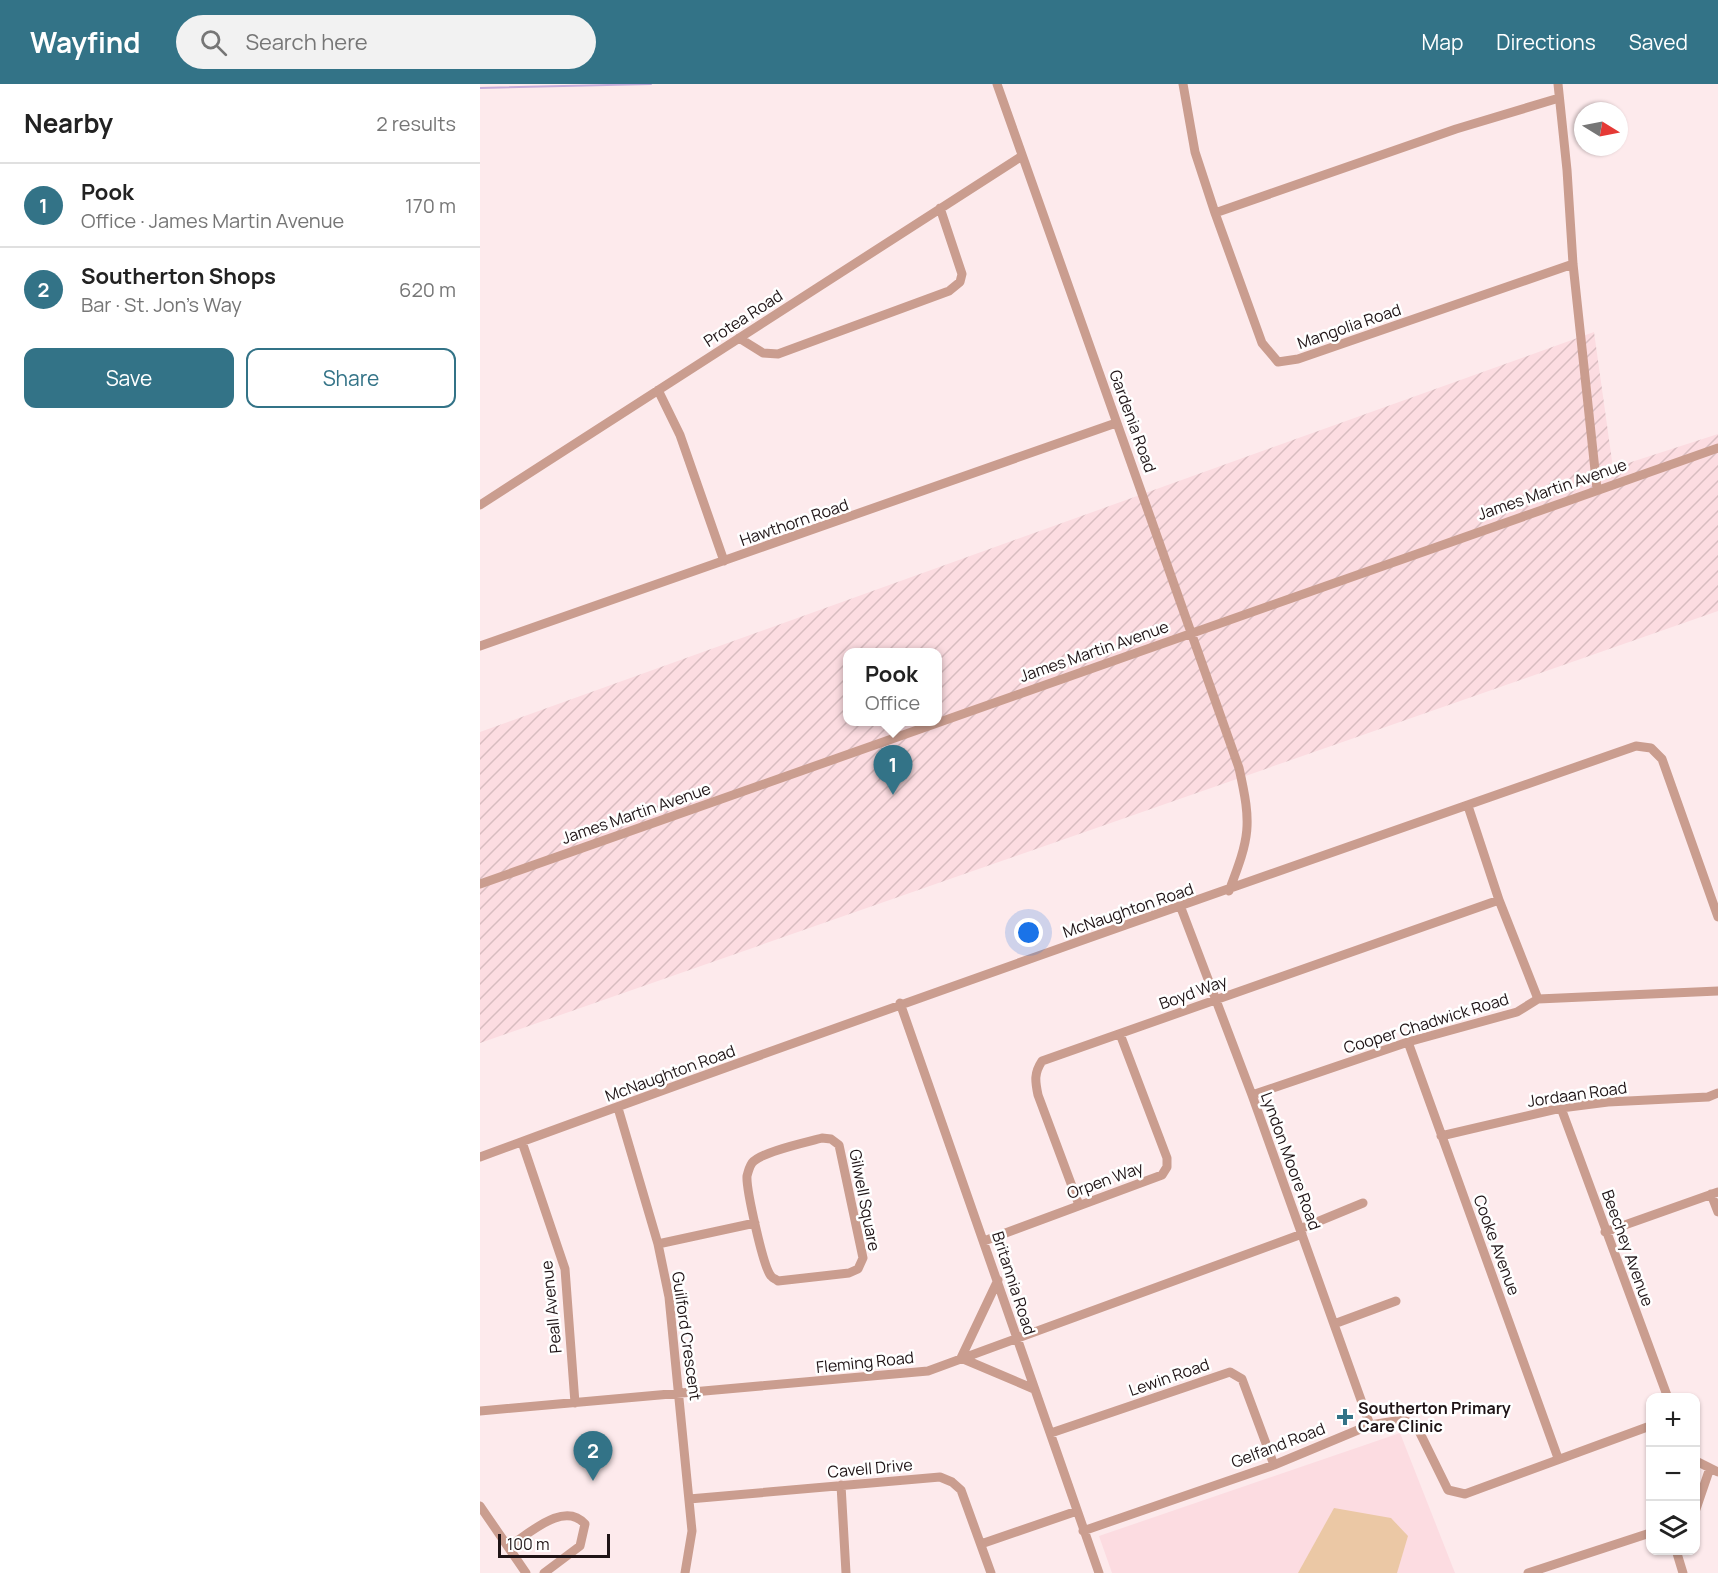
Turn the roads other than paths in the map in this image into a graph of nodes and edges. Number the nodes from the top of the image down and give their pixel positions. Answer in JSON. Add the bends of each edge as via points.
{"nodes":[{"id":1,"x":997,"y":84,"type":"edge"},
{"id":2,"x":1183,"y":84,"type":"edge"},
{"id":3,"x":1558,"y":84,"type":"edge"},
{"id":4,"x":1559,"y":98,"type":"junction"},
{"id":5,"x":1022,"y":156,"type":"junction"},
{"id":6,"x":940,"y":208,"type":"junction"},
{"id":7,"x":1215,"y":213,"type":"junction"},
{"id":8,"x":1573,"y":264,"type":"junction"},
{"id":9,"x":739,"y":338,"type":"junction"},
{"id":10,"x":658,"y":390,"type":"junction"},
{"id":11,"x":1116,"y":423,"type":"junction"},
{"id":12,"x":1718,"y":448,"type":"edge"},
{"id":13,"x":1597,"y":489,"type":"junction"},
{"id":14,"x":480,"y":505,"type":"edge"},
{"id":15,"x":724,"y":561,"type":"junction"},
{"id":16,"x":1192,"y":633,"type":"junction"},
{"id":17,"x":480,"y":646,"type":"edge"},
{"id":18,"x":942,"y":721,"type":"edge"},
{"id":19,"x":928,"y":726,"type":"edge"},
{"id":20,"x":1468,"y":806,"type":"junction"},
{"id":21,"x":480,"y":884,"type":"edge"},
{"id":22,"x":1229,"y":891,"type":"junction"},
{"id":23,"x":1499,"y":900,"type":"junction"},
{"id":24,"x":1181,"y":908,"type":"junction"},
{"id":25,"x":1718,"y":917,"type":"edge"},
{"id":26,"x":1718,"y":991,"type":"edge"},
{"id":27,"x":1538,"y":999,"type":"junction"},
{"id":28,"x":1215,"y":1000,"type":"junction"},
{"id":29,"x":900,"y":1003,"type":"junction"},
{"id":30,"x":1120,"y":1034,"type":"junction"},
{"id":31,"x":1408,"y":1042,"type":"junction"},
{"id":32,"x":1718,"y":1093,"type":"edge"},
{"id":33,"x":1252,"y":1095,"type":"junction"},
{"id":34,"x":618,"y":1108,"type":"junction"},
{"id":35,"x":1561,"y":1108,"type":"junction"},
{"id":36,"x":1441,"y":1136,"type":"junction"},
{"id":37,"x":522,"y":1142,"type":"junction"},
{"id":38,"x":480,"y":1157,"type":"edge"},
{"id":39,"x":1714,"y":1193,"type":"edge"},
{"id":40,"x":1363,"y":1203,"type":"dead end"},
{"id":41,"x":1079,"y":1205,"type":"junction"},
{"id":42,"x":1718,"y":1212,"type":"edge"},
{"id":43,"x":755,"y":1223,"type":"junction"},
{"id":44,"x":1301,"y":1232,"type":"junction"},
{"id":45,"x":1605,"y":1232,"type":"junction"},
{"id":46,"x":984,"y":1241,"type":"junction"},
{"id":47,"x":658,"y":1244,"type":"junction"},
{"id":48,"x":998,"y":1280,"type":"junction"},
{"id":49,"x":1396,"y":1301,"type":"dead end"},
{"id":50,"x":1334,"y":1324,"type":"junction"},
{"id":51,"x":1015,"y":1337,"type":"junction"},
{"id":52,"x":961,"y":1358,"type":"junction"},
{"id":53,"x":1034,"y":1389,"type":"junction"},
{"id":54,"x":1666,"y":1393,"type":"edge"},
{"id":55,"x":680,"y":1394,"type":"junction"},
{"id":56,"x":575,"y":1403,"type":"junction"},
{"id":57,"x":480,"y":1411,"type":"edge"},
{"id":58,"x":1370,"y":1425,"type":"junction"},
{"id":59,"x":1646,"y":1427,"type":"edge"},
{"id":60,"x":1051,"y":1433,"type":"junction"},
{"id":61,"x":1558,"y":1458,"type":"junction"},
{"id":62,"x":1700,"y":1463,"type":"edge"},
{"id":63,"x":1274,"y":1464,"type":"junction"},
{"id":64,"x":1714,"y":1470,"type":"edge"},
{"id":65,"x":841,"y":1485,"type":"junction"},
{"id":66,"x":689,"y":1499,"type":"junction"},
{"id":67,"x":1699,"y":1501,"type":"edge"},
{"id":68,"x":480,"y":1506,"type":"edge"},
{"id":69,"x":1077,"y":1511,"type":"junction"},
{"id":70,"x":1083,"y":1531,"type":"junction"},
{"id":71,"x":1646,"y":1534,"type":"edge"},
{"id":72,"x":981,"y":1544,"type":"junction"},
{"id":73,"x":508,"y":1547,"type":"junction"},
{"id":74,"x":1677,"y":1555,"type":"edge"},
{"id":75,"x":521,"y":1571,"type":"edge"},
{"id":76,"x":544,"y":1573,"type":"edge"},
{"id":77,"x":685,"y":1573,"type":"edge"},
{"id":78,"x":846,"y":1573,"type":"edge"},
{"id":79,"x":991,"y":1573,"type":"edge"},
{"id":80,"x":1099,"y":1573,"type":"edge"},
{"id":81,"x":1528,"y":1573,"type":"edge"},
{"id":82,"x":1683,"y":1573,"type":"edge"}],
"edges":[{"from":1,"to":5,"type":"street","name":"Gardenia Road"},
{"from":2,"to":7,"type":"street","name":"Mangolia Road","via":[[1191,135]]},
{"from":3,"to":4,"type":"street"},
{"from":4,"to":7,"type":"street","via":[[1446,132]]},
{"from":4,"to":8,"type":"street"},
{"from":5,"to":6,"type":"street","name":"Protea Road"},
{"from":5,"to":11,"type":"street","name":"Gardenia Road"},
{"from":6,"to":9,"type":"street","name":"Protea Road"},
{"from":6,"to":9,"type":"street","via":[[961,266],[956,287],[778,354],[754,349]]},
{"from":7,"to":8,"type":"street","name":"Mangolia Road","via":[[1263,343],[1272,358],[1284,363]]},
{"from":8,"to":13,"type":"street"},
{"from":9,"to":10,"type":"street","name":"Protea Road"},
{"from":10,"to":14,"type":"street","name":"Protea Road"},
{"from":10,"to":15,"type":"street","via":[[680,435]]},
{"from":11,"to":15,"type":"street","name":"Hawthorn Road"},
{"from":11,"to":16,"type":"street","name":"Gardenia Road"},
{"from":12,"to":13,"type":"street","name":"James Martin Avenue"},
{"from":13,"to":16,"type":"street","name":"James Martin Avenue"},
{"from":15,"to":17,"type":"street","name":"Hawthorn Road"},
{"from":16,"to":18,"type":"street","name":"James Martin Avenue"},
{"from":16,"to":22,"type":"street","name":"Gardenia Road","via":[[1239,768],[1248,807],[1249,826],[1243,854]]},
{"from":19,"to":21,"type":"street","name":"James Martin Avenue"},
{"from":20,"to":22,"type":"street","name":"McNaughton Road"},
{"from":20,"to":23,"type":"street"},
{"from":20,"to":25,"type":"street","name":"McNaughton Road","via":[[1636,746],[1651,748],[1662,759]]},
{"from":22,"to":24,"type":"street","name":"McNaughton Road"},
{"from":23,"to":27,"type":"street"},
{"from":23,"to":28,"type":"street","name":"Boyd Way"},
{"from":24,"to":28,"type":"street","name":"Lyndon Moore Road"},
{"from":24,"to":29,"type":"street","name":"McNaughton Road"},
{"from":26,"to":27,"type":"street","name":"Cooper Chadwick Road"},
{"from":27,"to":31,"type":"street","name":"Cooper Chadwick Road","via":[[1517,1012]]},
{"from":28,"to":30,"type":"street","name":"Boyd Way"},
{"from":28,"to":33,"type":"street","name":"Lyndon Moore Road"},
{"from":29,"to":34,"type":"street","name":"McNaughton Road"},
{"from":29,"to":46,"type":"street","name":"Britannia Road"},
{"from":30,"to":41,"type":"street","name":"Boyd Way","via":[[1042,1061],[1036,1070],[1038,1095]]},
{"from":30,"to":41,"type":"street","name":"Orpen Way","via":[[1167,1167],[1162,1175]]},
{"from":31,"to":33,"type":"street","name":"Cooper Chadwick Road"},
{"from":31,"to":36,"type":"street","name":"Cooke Avenue"},
{"from":32,"to":35,"type":"street","name":"Jordaan Road","via":[[1708,1097]]},
{"from":33,"to":44,"type":"street","name":"Lyndon Moore Road"},
{"from":34,"to":37,"type":"street","name":"McNaughton Road"},
{"from":34,"to":47,"type":"street","name":"Guilford Crescent"},
{"from":35,"to":36,"type":"street","name":"Jordaan Road"},
{"from":35,"to":45,"type":"street","name":"Beechey Avenue"},
{"from":36,"to":61,"type":"street","name":"Cooke Avenue"},
{"from":37,"to":38,"type":"street","name":"McNaughton Road"},
{"from":37,"to":56,"type":"street","name":"Peall Avenue","via":[[565,1269]]},
{"from":39,"to":42,"type":"street"},
{"from":39,"to":45,"type":"street"},
{"from":40,"to":44,"type":"street","name":"Fleming Road"},
{"from":41,"to":46,"type":"street","name":"Orpen Way"},
{"from":43,"to":43,"type":"street","name":"Gilwell Square","via":[[747,1178],[753,1161],[822,1138],[839,1145],[862,1244],[863,1258],[858,1269],[849,1274],[778,1281],[767,1269]]},
{"from":43,"to":47,"type":"street"},
{"from":44,"to":50,"type":"street","name":"Lyndon Moore Road"},
{"from":44,"to":51,"type":"street","name":"Fleming Road"},
{"from":45,"to":54,"type":"street","name":"Beechey Avenue"},
{"from":46,"to":48,"type":"street","name":"Britannia Road"},
{"from":47,"to":55,"type":"street","name":"Guilford Crescent","via":[[669,1297]]},
{"from":48,"to":51,"type":"street","name":"Britannia Road"},
{"from":48,"to":52,"type":"street"},
{"from":49,"to":50,"type":"street"},
{"from":50,"to":58,"type":"street","name":"Lyndon Moore Road"},
{"from":51,"to":52,"type":"street","name":"Fleming Road"},
{"from":51,"to":53,"type":"street","name":"Britannia Road"},
{"from":52,"to":53,"type":"street"},
{"from":52,"to":55,"type":"street","name":"Fleming Road","via":[[928,1371],[904,1375]]},
{"from":53,"to":60,"type":"street","name":"Britannia Road"},
{"from":55,"to":56,"type":"street","name":"Fleming Road"},
{"from":55,"to":66,"type":"street","name":"Guilford Crescent"},
{"from":56,"to":57,"type":"street","name":"Fleming Road"},
{"from":58,"to":61,"type":"street","name":"Gelfand Road","via":[[1412,1422],[1449,1490],[1456,1494]]},
{"from":58,"to":63,"type":"street","name":"Gelfand Road"},
{"from":59,"to":61,"type":"street","name":"Gelfand Road"},
{"from":60,"to":63,"type":"street","name":"Lewin Road","via":[[1230,1372],[1242,1379]]},
{"from":60,"to":69,"type":"street","name":"Britannia Road"},
{"from":62,"to":64,"type":"street"},
{"from":63,"to":70,"type":"street","name":"Gelfand Road"},
{"from":64,"to":67,"type":"street"},
{"from":65,"to":66,"type":"street","name":"Cavell Drive"},
{"from":65,"to":72,"type":"street","name":"Cavell Drive","via":[[940,1477],[952,1482],[961,1490]]},
{"from":65,"to":78,"type":"street"},
{"from":66,"to":77,"type":"street","name":"Guilford Crescent","via":[[692,1531]]},
{"from":68,"to":73,"type":"street"},
{"from":69,"to":70,"type":"street","name":"Britannia Road"},
{"from":69,"to":72,"type":"street"},
{"from":70,"to":80,"type":"street","name":"Britannia Road"},
{"from":71,"to":81,"type":"street"},
{"from":72,"to":79,"type":"street","name":"Cavell Drive"},
{"from":73,"to":75,"type":"street"},
{"from":73,"to":76,"type":"street","via":[[559,1516],[571,1514],[580,1518],[585,1524],[580,1545]]},
{"from":74,"to":82,"type":"street"}]}
